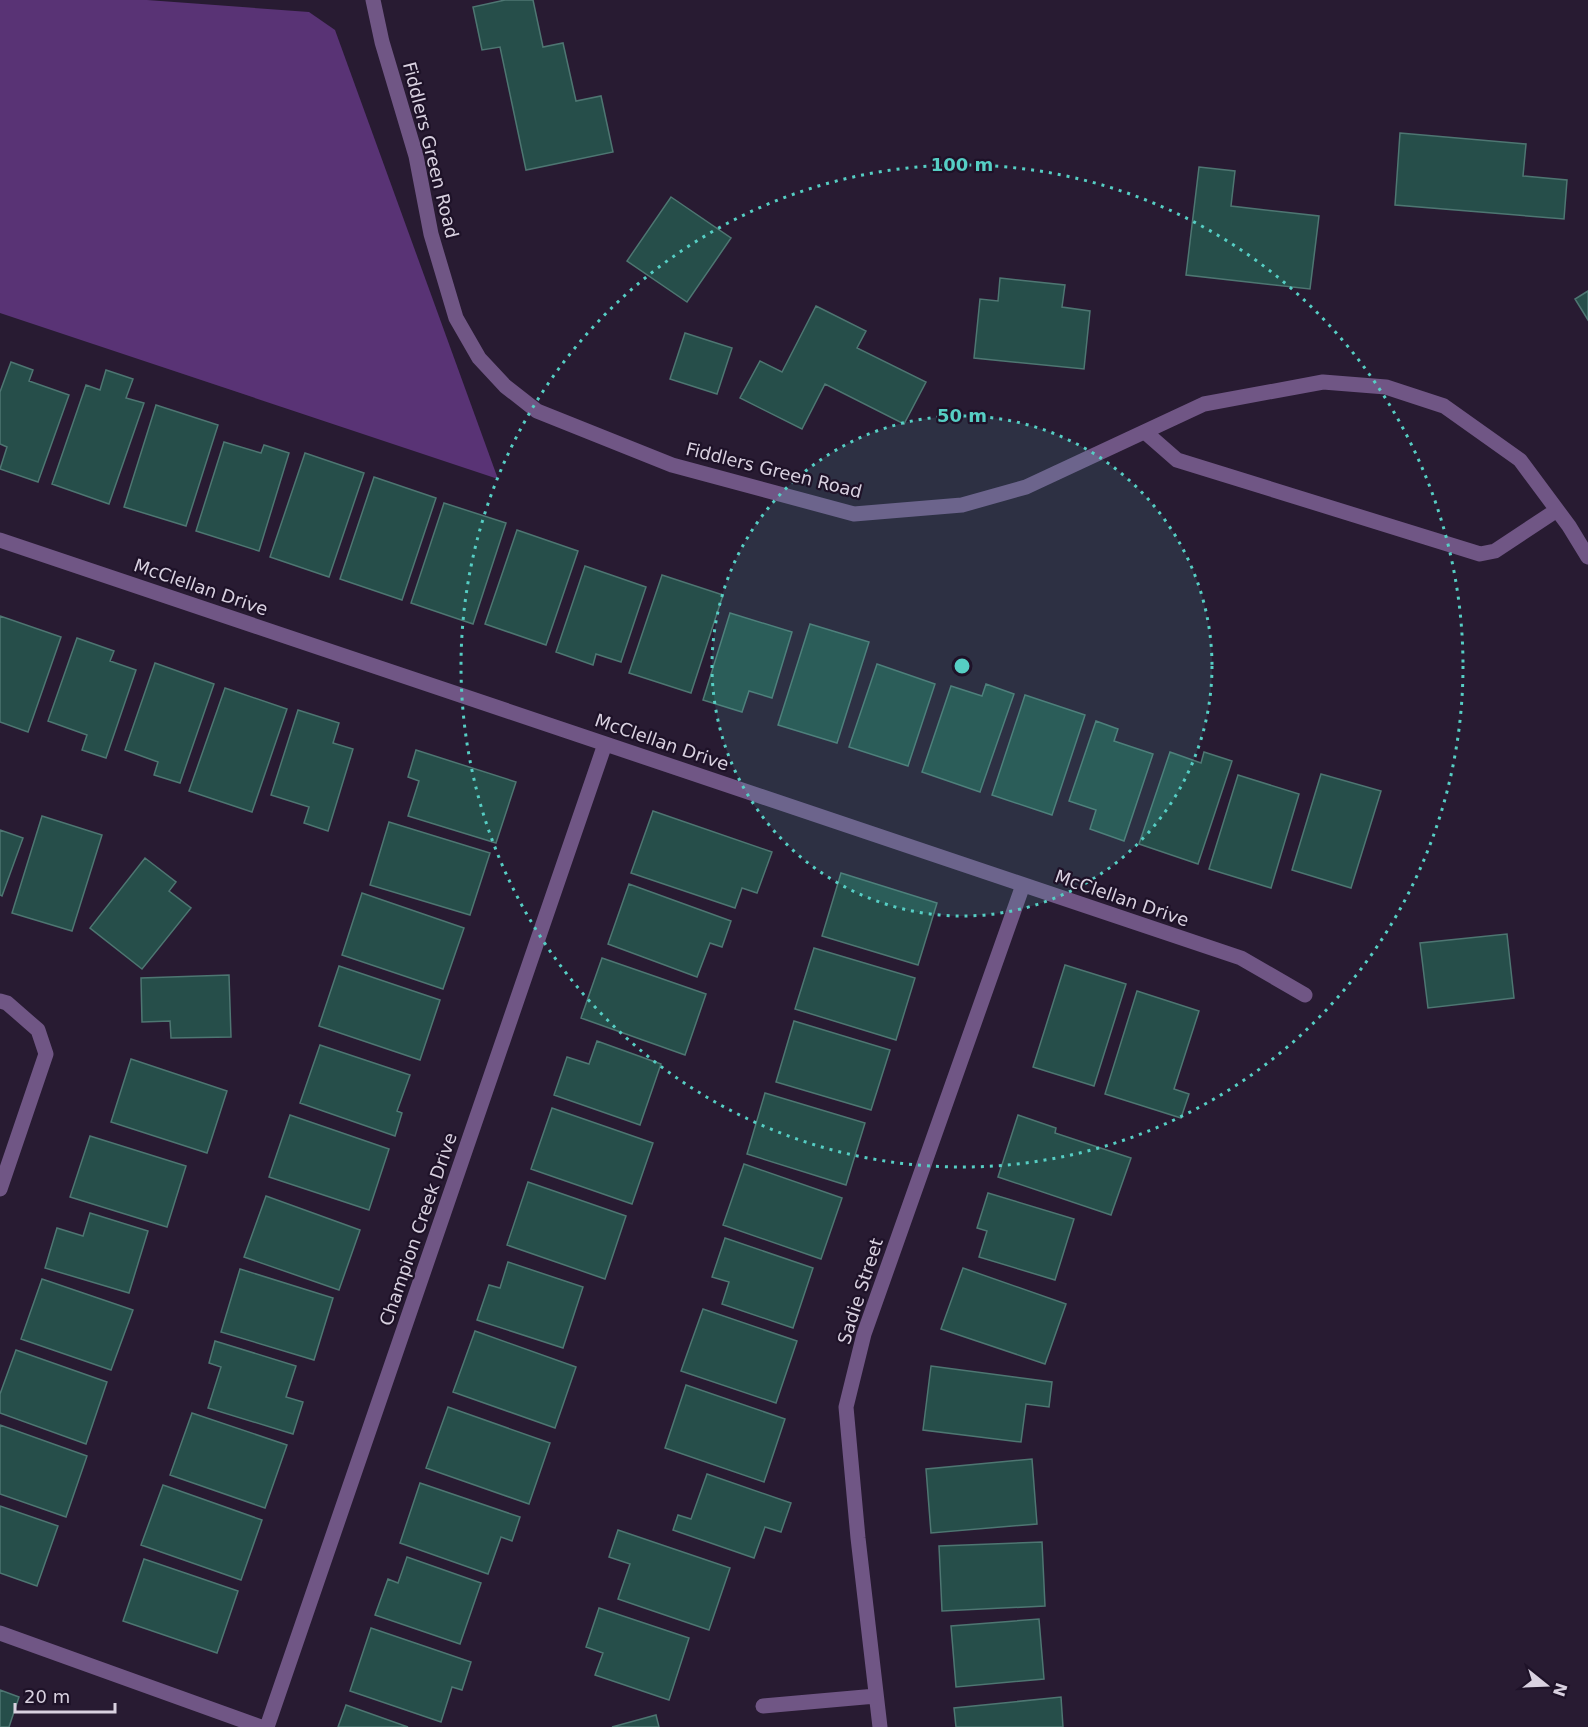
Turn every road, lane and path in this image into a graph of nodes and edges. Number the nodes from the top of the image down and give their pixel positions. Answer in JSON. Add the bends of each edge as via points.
{"nodes":[{"id":1,"x":373,"y":0,"type":"edge"},
{"id":2,"x":1145,"y":432,"type":"junction"},
{"id":3,"x":1557,"y":510,"type":"junction"},
{"id":4,"x":0,"y":540,"type":"edge"},
{"id":5,"x":1588,"y":557,"type":"edge"},
{"id":6,"x":605,"y":744,"type":"junction"},
{"id":7,"x":1023,"y":885,"type":"junction"},
{"id":8,"x":1305,"y":995,"type":"dead end"},
{"id":9,"x":0,"y":1000,"type":"edge"},
{"id":10,"x":0,"y":1190,"type":"edge"},
{"id":11,"x":0,"y":1633,"type":"edge"},
{"id":12,"x":876,"y":1696,"type":"junction"},
{"id":13,"x":764,"y":1706,"type":"dead end"},
{"id":14,"x":261,"y":1727,"type":"edge"},
{"id":15,"x":267,"y":1727,"type":"edge"},
{"id":16,"x":880,"y":1727,"type":"edge"}],
"edges":[{"from":1,"to":2,"type":"street","name":"Fiddlers Green Road","via":[[456,318],[479,358],[505,386],[537,411],[672,465],[854,514],[962,505],[1026,487]]},
{"from":2,"to":3,"type":"street","via":[[1177,460],[1480,554],[1495,551]]},
{"from":2,"to":3,"type":"street","name":"Fiddlers Green Road","via":[[1204,404],[1274,390],[1323,382],[1386,387],[1444,406],[1520,460]]},
{"from":3,"to":5,"type":"street","name":"Fiddlers Green Road"},
{"from":4,"to":6,"type":"street","name":"McClellan Drive"},
{"from":6,"to":7,"type":"street","name":"McClellan Drive"},
{"from":6,"to":15,"type":"street","name":"Champion Creek Drive"},
{"from":7,"to":8,"type":"street","name":"McClellan Drive","via":[[1241,958]]},
{"from":7,"to":12,"type":"street","name":"Sadie Street","via":[[864,1334],[846,1407]]},
{"from":9,"to":10,"type":"street","via":[[39,1030],[46,1054]]},
{"from":11,"to":14,"type":"street"},
{"from":12,"to":13,"type":"street"},
{"from":12,"to":16,"type":"street","name":"Sadie Street"}]}
